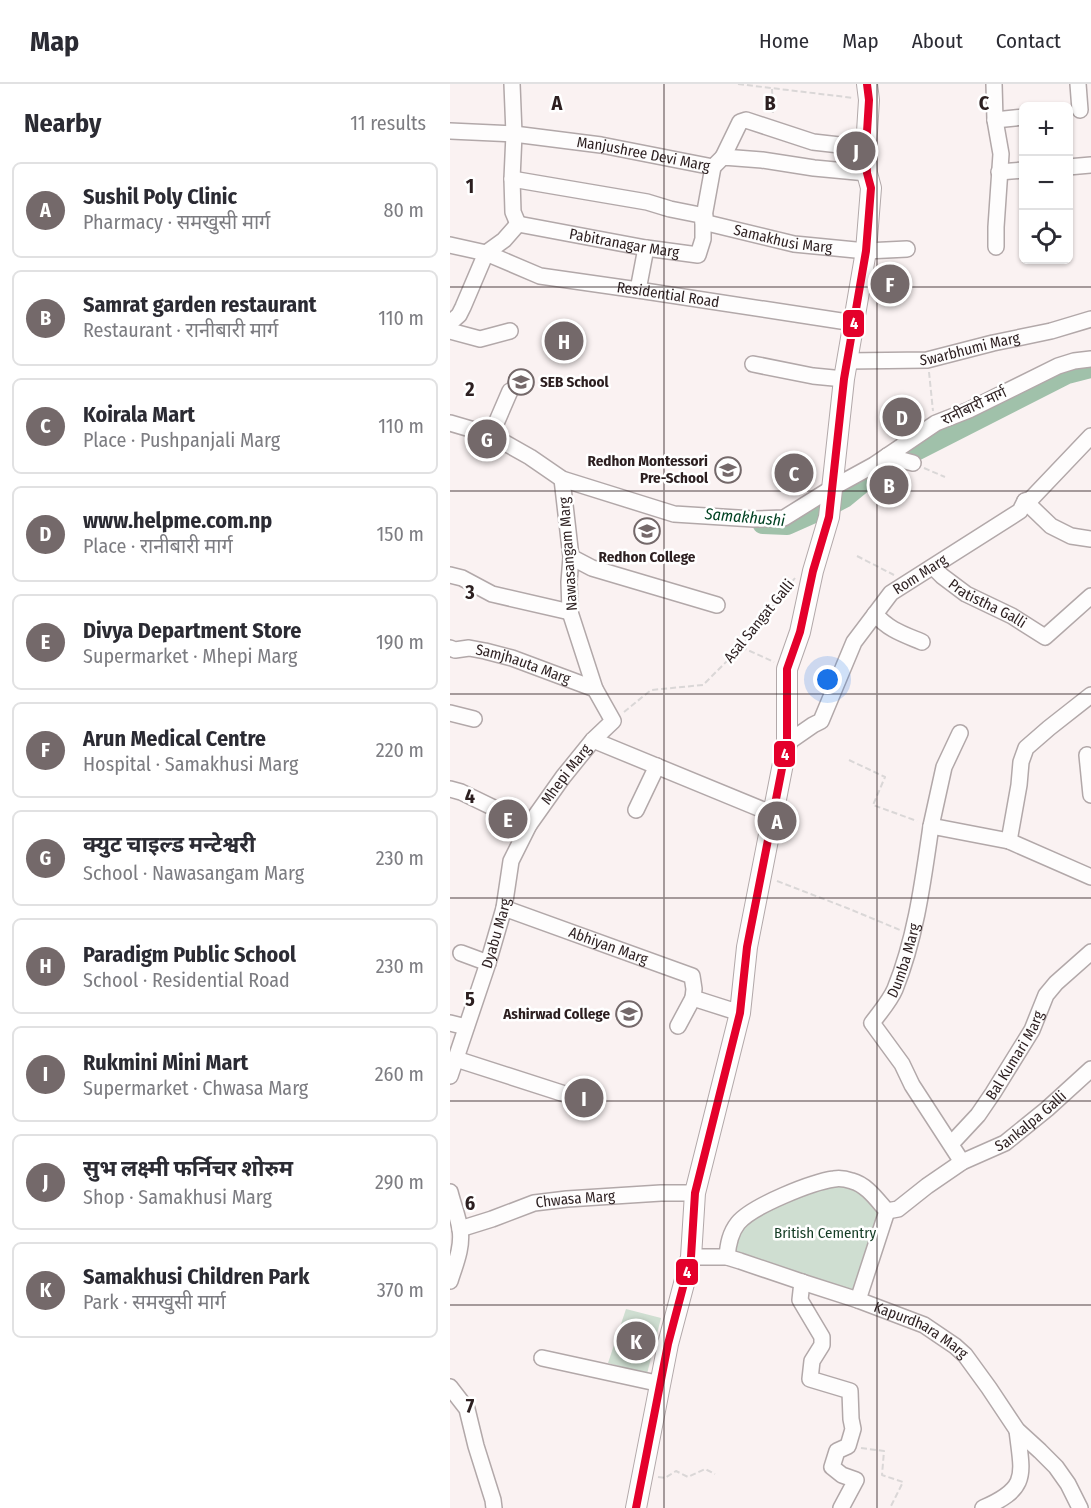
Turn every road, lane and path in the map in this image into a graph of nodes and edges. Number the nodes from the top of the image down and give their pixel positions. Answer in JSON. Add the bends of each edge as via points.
{"nodes":[{"id":1,"x":512,"y":84,"type":"edge"},
{"id":2,"x":738,"y":84,"type":"edge"},
{"id":3,"x":994,"y":84,"type":"edge"},
{"id":4,"x":1078,"y":84,"type":"edge"},
{"id":5,"x":772,"y":89,"type":"junction"},
{"id":6,"x":868,"y":92,"type":"edge"},
{"id":7,"x":1080,"y":110,"type":"edge"},
{"id":8,"x":1019,"y":117,"type":"edge"},
{"id":9,"x":995,"y":120,"type":"junction"},
{"id":10,"x":774,"y":128,"type":"junction"},
{"id":11,"x":450,"y":131,"type":"edge"},
{"id":12,"x":514,"y":134,"type":"junction"},
{"id":13,"x":866,"y":148,"type":"junction"},
{"id":14,"x":718,"y":162,"type":"junction"},
{"id":15,"x":1091,"y":165,"type":"edge"},
{"id":16,"x":1073,"y":167,"type":"edge"},
{"id":17,"x":1019,"y":170,"type":"edge"},
{"id":18,"x":999,"y":172,"type":"junction"},
{"id":19,"x":867,"y":173,"type":"junction"},
{"id":20,"x":512,"y":179,"type":"junction"},
{"id":21,"x":704,"y":219,"type":"junction"},
{"id":22,"x":518,"y":224,"type":"junction"},
{"id":23,"x":450,"y":245,"type":"edge"},
{"id":24,"x":996,"y":247,"type":"dead end"},
{"id":25,"x":646,"y":248,"type":"junction"},
{"id":26,"x":907,"y":249,"type":"dead end"},
{"id":27,"x":866,"y":251,"type":"junction"},
{"id":28,"x":486,"y":253,"type":"junction"},
{"id":29,"x":638,"y":290,"type":"junction"},
{"id":30,"x":1091,"y":319,"type":"edge"},
{"id":31,"x":450,"y":323,"type":"edge"},
{"id":32,"x":854,"y":323,"type":"junction"},
{"id":33,"x":450,"y":331,"type":"edge"},
{"id":34,"x":510,"y":331,"type":"dead end"},
{"id":35,"x":1091,"y":359,"type":"edge"},
{"id":36,"x":927,"y":360,"type":"junction"},
{"id":37,"x":753,"y":364,"type":"dead end"},
{"id":38,"x":846,"y":370,"type":"junction"},
{"id":39,"x":510,"y":391,"type":"dead end"},
{"id":40,"x":450,"y":423,"type":"edge"},
{"id":41,"x":936,"y":423,"type":"junction"},
{"id":42,"x":491,"y":435,"type":"junction"},
{"id":43,"x":1091,"y":436,"type":"edge"},
{"id":44,"x":887,"y":456,"type":"junction"},
{"id":45,"x":913,"y":463,"type":"joint"},
{"id":46,"x":945,"y":477,"type":"dead end"},
{"id":47,"x":562,"y":479,"type":"junction"},
{"id":48,"x":832,"y":491,"type":"junction"},
{"id":49,"x":1025,"y":501,"type":"junction"},
{"id":50,"x":1091,"y":538,"type":"edge"},
{"id":51,"x":856,"y":556,"type":"dead end"},
{"id":52,"x":571,"y":557,"type":"junction"},
{"id":53,"x":933,"y":567,"type":"junction"},
{"id":54,"x":813,"y":571,"type":"junction"},
{"id":55,"x":450,"y":575,"type":"edge"},
{"id":56,"x":908,"y":582,"type":"junction"},
{"id":57,"x":1091,"y":596,"type":"edge"},
{"id":58,"x":717,"y":605,"type":"dead end"},
{"id":59,"x":570,"y":612,"type":"junction"},
{"id":60,"x":875,"y":614,"type":"junction"},
{"id":61,"x":922,"y":642,"type":"dead end"},
{"id":62,"x":741,"y":647,"type":"junction"},
{"id":63,"x":450,"y":648,"type":"edge"},
{"id":64,"x":787,"y":669,"type":"junction"},
{"id":65,"x":595,"y":689,"type":"junction"},
{"id":66,"x":1091,"y":695,"type":"edge"},
{"id":67,"x":450,"y":713,"type":"edge"},
{"id":68,"x":474,"y":719,"type":"dead end"},
{"id":69,"x":613,"y":721,"type":"junction"},
{"id":70,"x":960,"y":733,"type":"dead end"},
{"id":71,"x":593,"y":740,"type":"junction"},
{"id":72,"x":787,"y":743,"type":"junction"},
{"id":73,"x":1087,"y":755,"type":"dead end"},
{"id":74,"x":849,"y":760,"type":"dead end"},
{"id":75,"x":657,"y":766,"type":"junction"},
{"id":76,"x":450,"y":789,"type":"edge"},
{"id":77,"x":1091,"y":795,"type":"edge"},
{"id":78,"x":636,"y":810,"type":"dead end"},
{"id":79,"x":773,"y":814,"type":"junction"},
{"id":80,"x":528,"y":825,"type":"junction"},
{"id":81,"x":931,"y":826,"type":"junction"},
{"id":82,"x":1009,"y":842,"type":"junction"},
{"id":83,"x":1091,"y":871,"type":"edge"},
{"id":84,"x":760,"y":875,"type":"junction"},
{"id":85,"x":1091,"y":877,"type":"edge"},
{"id":86,"x":504,"y":909,"type":"junction"},
{"id":87,"x":912,"y":935,"type":"junction"},
{"id":88,"x":1091,"y":952,"type":"edge"},
{"id":89,"x":461,"y":953,"type":"dead end"},
{"id":90,"x":488,"y":963,"type":"junction"},
{"id":91,"x":693,"y":998,"type":"junction"},
{"id":92,"x":740,"y":1013,"type":"junction"},
{"id":93,"x":450,"y":1023,"type":"edge"},
{"id":94,"x":678,"y":1026,"type":"dead end"},
{"id":95,"x":466,"y":1027,"type":"junction"},
{"id":96,"x":456,"y":1059,"type":"junction"},
{"id":97,"x":1091,"y":1069,"type":"edge"},
{"id":98,"x":450,"y":1076,"type":"edge"},
{"id":99,"x":574,"y":1097,"type":"dead end"},
{"id":100,"x":951,"y":1144,"type":"junction"},
{"id":101,"x":962,"y":1162,"type":"junction"},
{"id":102,"x":450,"y":1192,"type":"edge"},
{"id":103,"x":695,"y":1193,"type":"junction"},
{"id":104,"x":887,"y":1210,"type":"junction"},
{"id":105,"x":460,"y":1229,"type":"junction"},
{"id":106,"x":454,"y":1256,"type":"edge"},
{"id":107,"x":691,"y":1257,"type":"junction"},
{"id":108,"x":727,"y":1257,"type":"junction"},
{"id":109,"x":450,"y":1281,"type":"edge"},
{"id":110,"x":802,"y":1282,"type":"junction"},
{"id":111,"x":858,"y":1300,"type":"junction"},
{"id":112,"x":542,"y":1358,"type":"dead end"},
{"id":113,"x":661,"y":1384,"type":"junction"},
{"id":114,"x":450,"y":1387,"type":"edge"},
{"id":115,"x":1017,"y":1430,"type":"junction"},
{"id":116,"x":848,"y":1446,"type":"junction"},
{"id":117,"x":715,"y":1474,"type":"dead end"},
{"id":118,"x":643,"y":1476,"type":"junction"},
{"id":119,"x":494,"y":1508,"type":"edge"},
{"id":120,"x":636,"y":1508,"type":"edge"},
{"id":121,"x":841,"y":1508,"type":"edge"},
{"id":122,"x":890,"y":1508,"type":"edge"},
{"id":123,"x":983,"y":1508,"type":"edge"},
{"id":124,"x":1080,"y":1508,"type":"edge"}],
"edges":[{"from":1,"to":12,"type":"street"},
{"from":2,"to":5,"type":"path"},
{"from":3,"to":9,"type":"street"},
{"from":4,"to":7,"type":"street"},
{"from":5,"to":6,"type":"path"},
{"from":5,"to":10,"type":"path"},
{"from":6,"to":13,"type":"main road"},
{"from":8,"to":9,"type":"street"},
{"from":9,"to":18,"type":"street","via":[[1001,154]]},
{"from":10,"to":13,"type":"street","via":[[813,142]]},
{"from":10,"to":14,"type":"street","via":[[743,120]]},
{"from":11,"to":12,"type":"street","name":"Manjushree Devi Marg"},
{"from":12,"to":14,"type":"street","name":"Manjushree Devi Marg"},
{"from":12,"to":20,"type":"street"},
{"from":13,"to":19,"type":"main road"},
{"from":14,"to":19,"type":"street","name":"Manjushree Devi Marg","via":[[762,160]]},
{"from":14,"to":21,"type":"street"},
{"from":15,"to":16,"type":"street"},
{"from":17,"to":18,"type":"street"},
{"from":18,"to":24,"type":"street"},
{"from":19,"to":27,"type":"main road","via":[[871,188]]},
{"from":20,"to":21,"type":"street","via":[[647,202]]},
{"from":20,"to":22,"type":"street","via":[[513,212]]},
{"from":21,"to":25,"type":"street","name":"Pabitranagar Marg","via":[[698,255]]},
{"from":21,"to":27,"type":"street","name":"Samakhusi Marg","via":[[794,244]]},
{"from":22,"to":25,"type":"street","name":"Pabitranagar Marg"},
{"from":22,"to":28,"type":"street"},
{"from":23,"to":28,"type":"street","name":"Residential Road"},
{"from":25,"to":29,"type":"street"},
{"from":26,"to":27,"type":"street","name":"Samakhusi Marg"},
{"from":27,"to":32,"type":"main road"},
{"from":28,"to":29,"type":"street","name":"Residential Road","via":[[540,276]]},
{"from":28,"to":31,"type":"street","via":[[459,315]]},
{"from":29,"to":32,"type":"street","name":"Residential Road"},
{"from":30,"to":36,"type":"street","name":"Swarbhumi Marg"},
{"from":32,"to":38,"type":"main road"},
{"from":33,"to":34,"type":"street","via":[[480,339]]},
{"from":35,"to":41,"type":"street","name":"रानीबारी मार्ग","via":[[1058,366]]},
{"from":36,"to":38,"type":"street","name":"Swarbhumi Marg"},
{"from":36,"to":41,"type":"path"},
{"from":37,"to":38,"type":"street","name":"Swarbhumi Marg","via":[[813,376]]},
{"from":38,"to":48,"type":"main road"},
{"from":39,"to":42,"type":"street"},
{"from":40,"to":42,"type":"street","name":"Nawasangam Marg"},
{"from":41,"to":44,"type":"street","name":"रानीबारी मार्ग"},
{"from":42,"to":47,"type":"street","name":"Nawasangam Marg"},
{"from":43,"to":49,"type":"street","name":"Rom Marg"},
{"from":44,"to":45,"type":"street"},
{"from":44,"to":48,"type":"street","name":"रानीबारी मार्ग"},
{"from":45,"to":46,"type":"path"},
{"from":47,"to":48,"type":"street","name":"रानीबारी मार्ग","via":[[674,514],[754,519],[784,518]]},
{"from":47,"to":52,"type":"street","name":"Nawasangam Marg"},
{"from":48,"to":54,"type":"main road"},
{"from":49,"to":50,"type":"street","via":[[1051,526],[1071,536]]},
{"from":49,"to":53,"type":"street","name":"Rom Marg","via":[[1020,511]]},
{"from":51,"to":56,"type":"path"},
{"from":52,"to":58,"type":"street","via":[[592,568]]},
{"from":52,"to":59,"type":"street","name":"Nawasangam Marg"},
{"from":53,"to":56,"type":"street","name":"Rom Marg"},
{"from":53,"to":57,"type":"street","name":"Pratistha Galli","via":[[966,594],[1045,637]]},
{"from":54,"to":62,"type":"path","name":"Asal Sangat Galli","via":[[801,570]]},
{"from":54,"to":64,"type":"main road","via":[[800,632]]},
{"from":55,"to":59,"type":"street","via":[[492,594]]},
{"from":56,"to":60,"type":"street","name":"Rom Marg","via":[[891,593]]},
{"from":59,"to":65,"type":"street","name":"Nawasangam Marg"},
{"from":60,"to":61,"type":"street","via":[[894,631]]},
{"from":60,"to":72,"type":"street","name":"Rom Marg","via":[[854,642],[821,721]]},
{"from":62,"to":64,"type":"path"},
{"from":62,"to":69,"type":"path","name":"Asal Sangat Galli","via":[[703,686],[651,690]]},
{"from":63,"to":65,"type":"street","name":"Samjhauta Marg","via":[[512,657]]},
{"from":64,"to":72,"type":"main road"},
{"from":65,"to":69,"type":"street","name":"Nawasangam Marg"},
{"from":66,"to":82,"type":"street","via":[[1026,748]]},
{"from":67,"to":68,"type":"street"},
{"from":69,"to":71,"type":"street"},
{"from":70,"to":81,"type":"street","name":"Dumba Marg","via":[[944,766]]},
{"from":71,"to":75,"type":"street","name":"Mhepi Marg"},
{"from":71,"to":80,"type":"street","name":"Mhepi Marg"},
{"from":72,"to":79,"type":"main road"},
{"from":73,"to":77,"type":"street"},
{"from":74,"to":81,"type":"path","via":[[885,777],[873,805]]},
{"from":75,"to":78,"type":"street"},
{"from":75,"to":79,"type":"street","name":"Mhepi Marg"},
{"from":76,"to":80,"type":"street"},
{"from":79,"to":84,"type":"main road"},
{"from":80,"to":86,"type":"street","name":"Dyabu Marg","via":[[511,861]]},
{"from":81,"to":82,"type":"street"},
{"from":81,"to":87,"type":"street","name":"Dumba Marg"},
{"from":82,"to":85,"type":"street"},
{"from":83,"to":85,"type":"street"},
{"from":84,"to":87,"type":"path"},
{"from":84,"to":92,"type":"main road"},
{"from":86,"to":90,"type":"street","name":"Dyabu Marg"},
{"from":86,"to":91,"type":"street","name":"Abhiyan Marg","via":[[692,976]]},
{"from":87,"to":100,"type":"street","name":"Dumba Marg","via":[[894,990],[872,1023]]},
{"from":88,"to":100,"type":"street","name":"Bal Kumari Marg","via":[[1046,995],[1032,1030],[993,1093]]},
{"from":89,"to":90,"type":"street"},
{"from":90,"to":95,"type":"street","name":"Dyabu Marg"},
{"from":91,"to":92,"type":"street"},
{"from":91,"to":94,"type":"street"},
{"from":92,"to":103,"type":"main road"},
{"from":93,"to":95,"type":"street"},
{"from":95,"to":96,"type":"street","name":"Dyabu Marg"},
{"from":96,"to":98,"type":"street","name":"Dyabu Marg"},
{"from":96,"to":99,"type":"street"},
{"from":97,"to":101,"type":"street","name":"Sankalpa Galli","via":[[1005,1143]]},
{"from":100,"to":101,"type":"street"},
{"from":101,"to":104,"type":"street","name":"Sankalpa Galli","via":[[898,1209]]},
{"from":102,"to":105,"type":"street"},
{"from":103,"to":105,"type":"street","name":"Chwasa Marg","via":[[661,1192],[534,1203]]},
{"from":103,"to":107,"type":"main road"},
{"from":104,"to":108,"type":"street","via":[[855,1182],[834,1179],[818,1183],[774,1200],[740,1220],[728,1242]]},
{"from":104,"to":111,"type":"street"},
{"from":105,"to":106,"type":"street","via":[[461,1241]]},
{"from":106,"to":109,"type":"street"},
{"from":107,"to":108,"type":"street","name":"Kapurdhara Marg"},
{"from":107,"to":113,"type":"main road"},
{"from":108,"to":110,"type":"street","name":"Kapurdhara Marg"},
{"from":110,"to":111,"type":"street","name":"Kapurdhara Marg"},
{"from":110,"to":116,"type":"street","via":[[800,1300],[822,1337],[822,1346],[812,1361],[810,1379],[850,1391],[853,1429]]},
{"from":111,"to":115,"type":"street","name":"Kapurdhara Marg","via":[[924,1325],[955,1346]]},
{"from":112,"to":113,"type":"street"},
{"from":113,"to":118,"type":"main road"},
{"from":114,"to":119,"type":"street","via":[[467,1409]]},
{"from":115,"to":123,"type":"street","via":[[1020,1479],[1009,1495]]},
{"from":115,"to":124,"type":"street","name":"Kapurdhara Marg","via":[[1056,1467]]},
{"from":116,"to":121,"type":"street","via":[[837,1451],[832,1467],[856,1480]]},
{"from":116,"to":122,"type":"path","via":[[884,1451],[882,1475],[903,1482]]},
{"from":117,"to":118,"type":"path","via":[[705,1469],[688,1477],[676,1471],[665,1478]]},
{"from":118,"to":120,"type":"main road"}]}
